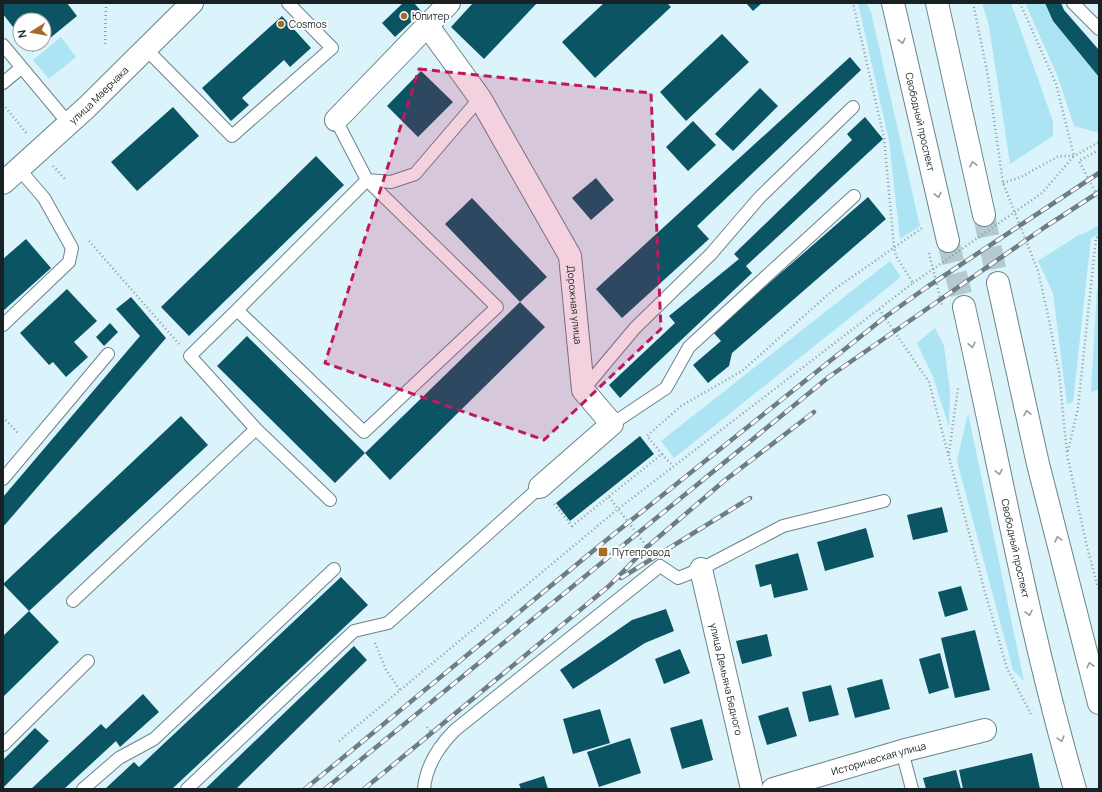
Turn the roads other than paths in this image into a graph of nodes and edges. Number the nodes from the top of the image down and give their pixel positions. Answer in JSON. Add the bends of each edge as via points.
{"nodes":[{"id":1,"x":192,"y":3,"type":"edge"},
{"id":2,"x":288,"y":3,"type":"edge"},
{"id":3,"x":449,"y":3,"type":"edge"},
{"id":4,"x":892,"y":3,"type":"edge"},
{"id":5,"x":937,"y":3,"type":"edge"},
{"id":6,"x":1073,"y":3,"type":"edge"},
{"id":7,"x":427,"y":25,"type":"junction"},
{"id":8,"x":1099,"y":29,"type":"edge"},
{"id":9,"x":3,"y":45,"type":"edge"},
{"id":10,"x":145,"y":48,"type":"junction"},
{"id":11,"x":21,"y":68,"type":"junction"},
{"id":12,"x":3,"y":83,"type":"edge"},
{"id":13,"x":480,"y":98,"type":"junction"},
{"id":14,"x":852,"y":107,"type":"dead end"},
{"id":15,"x":336,"y":120,"type":"joint"},
{"id":16,"x":68,"y":124,"type":"junction"},
{"id":17,"x":19,"y":169,"type":"junction"},
{"id":18,"x":367,"y":180,"type":"junction"},
{"id":19,"x":3,"y":183,"type":"edge"},
{"id":20,"x":854,"y":196,"type":"dead end"},
{"id":21,"x":984,"y":216,"type":"tunnel mouth"},
{"id":22,"x":948,"y":241,"type":"tunnel mouth"},
{"id":23,"x":998,"y":283,"type":"tunnel mouth"},
{"id":24,"x":964,"y":307,"type":"tunnel mouth"},
{"id":25,"x":237,"y":310,"type":"junction"},
{"id":26,"x":3,"y":325,"type":"edge"},
{"id":27,"x":108,"y":354,"type":"dead end"},
{"id":28,"x":583,"y":390,"type":"junction"},
{"id":29,"x":612,"y":424,"type":"junction"},
{"id":30,"x":256,"y":429,"type":"junction"},
{"id":31,"x":3,"y":479,"type":"edge"},
{"id":32,"x":545,"y":493,"type":"joint"},
{"id":33,"x":330,"y":500,"type":"dead end"},
{"id":34,"x":884,"y":501,"type":"dead end"},
{"id":35,"x":334,"y":569,"type":"dead end"},
{"id":36,"x":700,"y":569,"type":"junction"},
{"id":37,"x":73,"y":602,"type":"dead end"},
{"id":38,"x":88,"y":661,"type":"dead end"},
{"id":39,"x":1099,"y":703,"type":"edge"},
{"id":40,"x":985,"y":730,"type":"dead end"},
{"id":41,"x":3,"y":745,"type":"edge"},
{"id":42,"x":902,"y":751,"type":"junction"},
{"id":43,"x":83,"y":789,"type":"edge"},
{"id":44,"x":187,"y":789,"type":"edge"},
{"id":45,"x":424,"y":789,"type":"edge"},
{"id":46,"x":752,"y":789,"type":"edge"},
{"id":47,"x":773,"y":789,"type":"edge"},
{"id":48,"x":912,"y":789,"type":"edge"},
{"id":49,"x":1075,"y":789,"type":"edge"}],
"edges":[{"from":1,"to":10,"type":"main road","name":"улица Маерчака"},
{"from":2,"to":10,"type":"lane","via":[[332,48],[232,136]]},
{"from":3,"to":7,"type":"main road"},
{"from":4,"to":22,"type":"main road","name":"Свободный проспект","one_way":true},
{"from":21,"to":5,"type":"main road","one_way":true},
{"from":6,"to":8,"type":"lane"},
{"from":7,"to":13,"type":"main road","name":"Дорожная улица"},
{"from":7,"to":15,"type":"main road"},
{"from":9,"to":11,"type":"lane"},
{"from":10,"to":16,"type":"main road","name":"улица Маерчака"},
{"from":11,"to":12,"type":"lane"},
{"from":11,"to":16,"type":"lane"},
{"from":13,"to":18,"type":"lane","via":[[415,174],[391,182]]},
{"from":13,"to":28,"type":"main road","name":"Дорожная улица","via":[[570,256]]},
{"from":14,"to":28,"type":"lane","via":[[760,197],[711,254],[635,328]]},
{"from":15,"to":18,"type":"lane"},
{"from":16,"to":17,"type":"main road","name":"улица Маерчака"},
{"from":17,"to":19,"type":"main road","name":"улица Маерчака"},
{"from":17,"to":26,"type":"lane","via":[[44,198],[72,248],[69,262]]},
{"from":18,"to":25,"type":"lane"},
{"from":18,"to":25,"type":"lane","via":[[498,307],[364,432]]},
{"from":20,"to":29,"type":"lane","via":[[689,347],[666,388]]},
{"from":39,"to":23,"type":"main road","one_way":true,"via":[[1038,464]]},
{"from":24,"to":49,"type":"main road","name":"Свободный проспект","one_way":true,"via":[[1028,609]]},
{"from":25,"to":30,"type":"lane","via":[[190,356]]},
{"from":27,"to":31,"type":"lane"},
{"from":28,"to":29,"type":"main road"},
{"from":29,"to":32,"type":"main road"},
{"from":30,"to":33,"type":"lane"},
{"from":30,"to":37,"type":"lane"},
{"from":32,"to":44,"type":"lane","via":[[388,623],[354,631]]},
{"from":34,"to":36,"type":"lane","via":[[783,526]]},
{"from":35,"to":43,"type":"lane","via":[[154,739],[119,758]]},
{"from":36,"to":45,"type":"lane","via":[[678,578],[660,566],[440,744],[425,776]]},
{"from":36,"to":46,"type":"main road","name":"улица Демьяна Бедного"},
{"from":38,"to":41,"type":"lane"},
{"from":40,"to":42,"type":"main road","name":"Историческая улица"},
{"from":42,"to":47,"type":"main road","name":"Историческая улица"},
{"from":42,"to":48,"type":"lane"}]}
